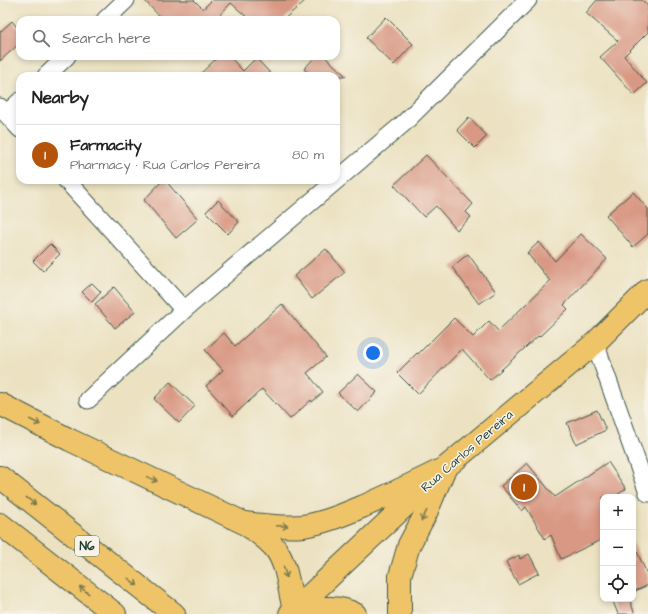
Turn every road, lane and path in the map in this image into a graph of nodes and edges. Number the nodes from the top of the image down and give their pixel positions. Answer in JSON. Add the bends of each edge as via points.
{"nodes":[{"id":1,"x":126,"y":0,"type":"edge"},
{"id":2,"x":528,"y":0,"type":"edge"},
{"id":3,"x":109,"y":16,"type":"edge"},
{"id":4,"x":63,"y":60,"type":"edge"},
{"id":5,"x":50,"y":72,"type":"edge"},
{"id":6,"x":16,"y":103,"type":"edge"},
{"id":7,"x":3,"y":110,"type":"edge"},
{"id":8,"x":16,"y":125,"type":"edge"},
{"id":9,"x":340,"y":177,"type":"edge"},
{"id":10,"x":70,"y":184,"type":"edge"},
{"id":11,"x":332,"y":184,"type":"edge"},
{"id":12,"x":648,"y":290,"type":"edge"},
{"id":13,"x":184,"y":310,"type":"junction"},
{"id":14,"x":595,"y":343,"type":"junction"},
{"id":15,"x":88,"y":400,"type":"dead end"},
{"id":16,"x":0,"y":404,"type":"edge"},
{"id":17,"x":445,"y":468,"type":"junction"},
{"id":18,"x":0,"y":477,"type":"edge"},
{"id":19,"x":648,"y":493,"type":"edge"},
{"id":20,"x":244,"y":523,"type":"junction"},
{"id":21,"x":0,"y":524,"type":"edge"},
{"id":22,"x":292,"y":612,"type":"edge"},
{"id":23,"x":115,"y":614,"type":"edge"},
{"id":24,"x":174,"y":614,"type":"edge"},
{"id":25,"x":355,"y":614,"type":"edge"},
{"id":26,"x":400,"y":614,"type":"edge"}],
"edges":[{"from":1,"to":3,"type":"street"},
{"from":2,"to":9,"type":"street","via":[[404,123]]},
{"from":4,"to":5,"type":"street"},
{"from":6,"to":7,"type":"street"},
{"from":7,"to":8,"type":"street"},
{"from":10,"to":13,"type":"street"},
{"from":11,"to":13,"type":"street"},
{"from":12,"to":14,"type":"main road","name":"Rua Carlos Pereira"},
{"from":13,"to":15,"type":"street"},
{"from":14,"to":17,"type":"main road","name":"Rua Carlos Pereira"},
{"from":14,"to":19,"type":"street"},
{"from":16,"to":20,"type":"main road","one_way":true},
{"from":20,"to":17,"type":"main road","one_way":true,"via":[[286,526],[318,523],[389,496]]},
{"from":17,"to":22,"type":"main road","name":"Rua Carlos Pereira"},
{"from":17,"to":26,"type":"main road","one_way":true,"via":[[409,545],[400,576]]},
{"from":18,"to":24,"type":"main road","number":"N6","one_way":true},
{"from":20,"to":22,"type":"main road","one_way":true,"via":[[264,536],[277,550],[286,571]]},
{"from":23,"to":21,"type":"main road","one_way":true},
{"from":22,"to":25,"type":"main road","via":[[325,608]]}]}
